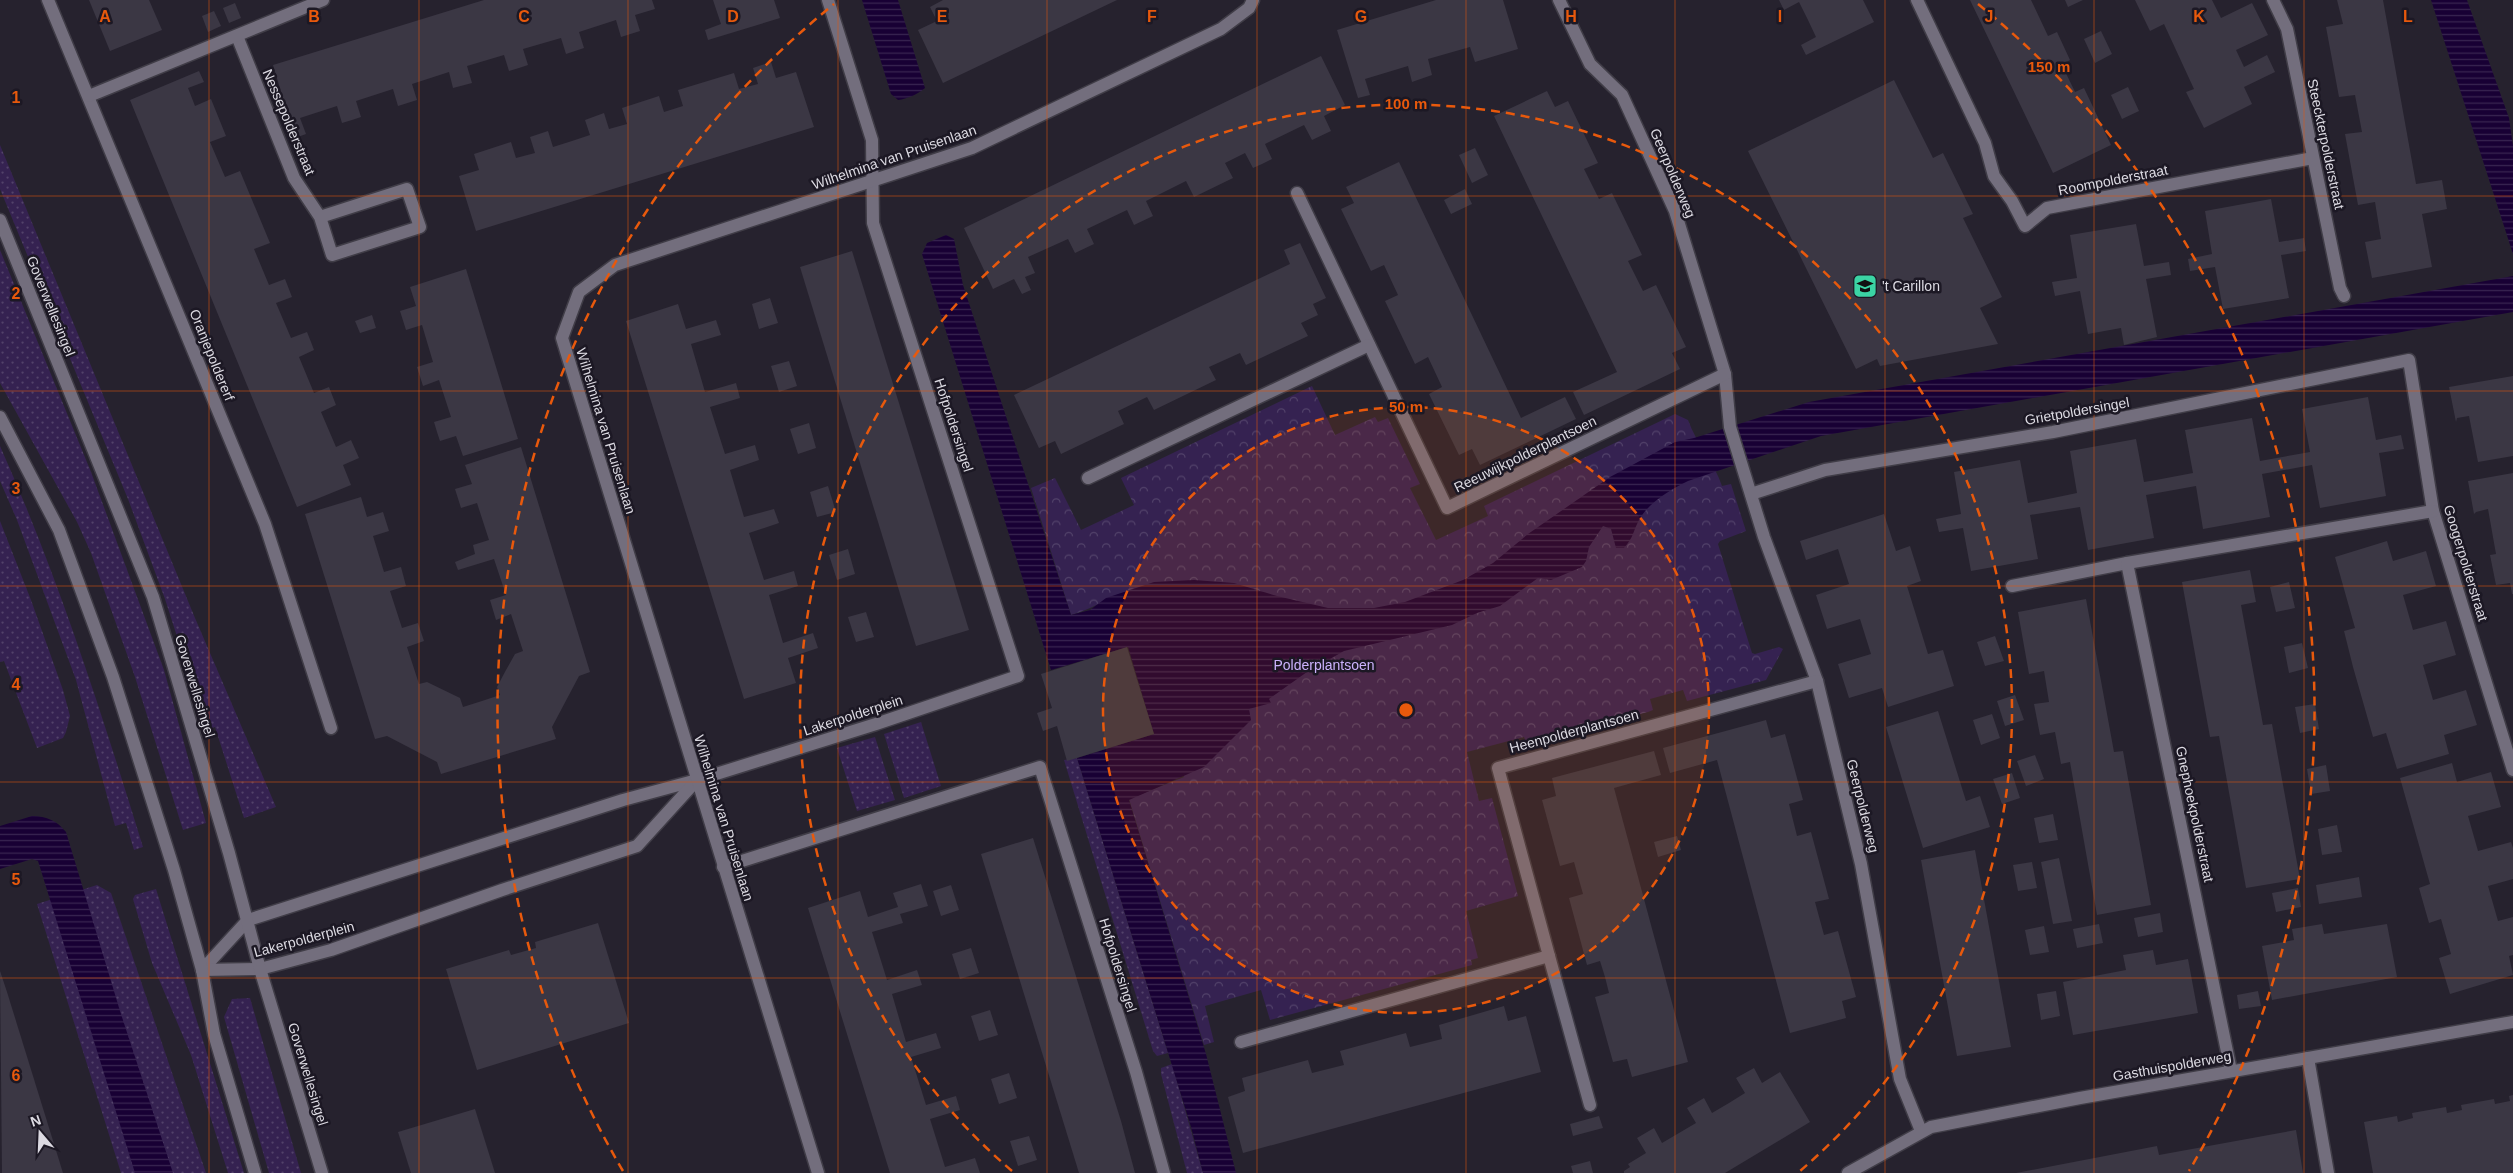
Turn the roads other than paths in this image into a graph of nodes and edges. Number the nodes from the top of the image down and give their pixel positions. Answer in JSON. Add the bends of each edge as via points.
{"nodes":[{"id":1,"x":48,"y":0,"type":"edge"},
{"id":2,"x":323,"y":0,"type":"edge"},
{"id":3,"x":828,"y":0,"type":"edge"},
{"id":4,"x":1253,"y":0,"type":"edge"},
{"id":5,"x":1559,"y":0,"type":"edge"},
{"id":6,"x":1917,"y":0,"type":"edge"},
{"id":7,"x":2273,"y":0,"type":"edge"},
{"id":8,"x":237,"y":36,"type":"junction"},
{"id":9,"x":89,"y":96,"type":"junction"},
{"id":10,"x":2313,"y":158,"type":"junction"},
{"id":11,"x":872,"y":182,"type":"junction"},
{"id":12,"x":1297,"y":193,"type":"dead end"},
{"id":13,"x":320,"y":217,"type":"junction"},
{"id":14,"x":0,"y":220,"type":"edge"},
{"id":15,"x":2344,"y":296,"type":"dead end"},
{"id":16,"x":1369,"y":345,"type":"junction"},
{"id":17,"x":2410,"y":360,"type":"joint"},
{"id":18,"x":1725,"y":374,"type":"junction"},
{"id":19,"x":0,"y":417,"type":"edge"},
{"id":20,"x":1088,"y":478,"type":"dead end"},
{"id":21,"x":1751,"y":494,"type":"junction"},
{"id":22,"x":2433,"y":511,"type":"junction"},
{"id":23,"x":2127,"y":563,"type":"junction"},
{"id":24,"x":2012,"y":586,"type":"dead end"},
{"id":25,"x":1018,"y":676,"type":"joint"},
{"id":26,"x":1817,"y":681,"type":"junction"},
{"id":27,"x":331,"y":728,"type":"dead end"},
{"id":28,"x":2513,"y":770,"type":"edge"},
{"id":29,"x":697,"y":780,"type":"junction"},
{"id":30,"x":723,"y":867,"type":"junction"},
{"id":31,"x":248,"y":920,"type":"junction"},
{"id":32,"x":1548,"y":956,"type":"junction"},
{"id":33,"x":260,"y":969,"type":"junction"},
{"id":34,"x":202,"y":970,"type":"junction"},
{"id":35,"x":2513,"y":1022,"type":"edge"},
{"id":36,"x":1241,"y":1042,"type":"dead end"},
{"id":37,"x":2308,"y":1058,"type":"junction"},
{"id":38,"x":2231,"y":1071,"type":"junction"},
{"id":39,"x":1590,"y":1105,"type":"dead end"},
{"id":40,"x":1920,"y":1131,"type":"junction"},
{"id":41,"x":255,"y":1173,"type":"edge"},
{"id":42,"x":322,"y":1173,"type":"edge"},
{"id":43,"x":818,"y":1173,"type":"edge"},
{"id":44,"x":1164,"y":1173,"type":"edge"},
{"id":45,"x":1848,"y":1173,"type":"edge"},
{"id":46,"x":2328,"y":1173,"type":"edge"}],
"edges":[{"from":1,"to":9,"type":"street","name":"Oranjepoldererf"},
{"from":2,"to":8,"type":"street"},
{"from":3,"to":11,"type":"street","name":"Hofpoldersingel","via":[[872,140]]},
{"from":4,"to":11,"type":"street","name":"Wilhelmina van Pruisenlaan","via":[[1250,8],[1222,29],[972,148]]},
{"from":5,"to":18,"type":"street","name":"Geerpolderweg","via":[[1590,64],[1622,95],[1675,211]]},
{"from":6,"to":10,"type":"street","name":"Roompolderstraat","via":[[1985,143],[1994,176],[2025,226],[2047,208]]},
{"from":7,"to":10,"type":"street","name":"Steeckterpolderstraat","via":[[2287,29]]},
{"from":8,"to":9,"type":"street"},
{"from":8,"to":13,"type":"street","name":"Nessepolderstraat","via":[[294,178]]},
{"from":9,"to":27,"type":"street","name":"Oranjepoldererf","via":[[265,524]]},
{"from":10,"to":15,"type":"street","name":"Steeckterpolderstraat"},
{"from":11,"to":25,"type":"street","name":"Hofpoldersingel","via":[[873,223]]},
{"from":11,"to":29,"type":"street","name":"Wilhelmina van Pruisenlaan","via":[[615,265],[578,292],[562,338]]},
{"from":12,"to":16,"type":"street","name":"Reeuwijkpolderplantsoen"},
{"from":13,"to":13,"type":"street","name":"Nessepolderstraat","via":[[332,255],[420,227],[407,189]]},
{"from":14,"to":31,"type":"street","name":"Goverwellesingel","via":[[153,597]]},
{"from":16,"to":18,"type":"street","name":"Reeuwijkpolderplantsoen","via":[[1447,508]]},
{"from":16,"to":20,"type":"street"},
{"from":17,"to":21,"type":"street","name":"Grietpoldersingel","via":[[2053,432],[1825,470]]},
{"from":17,"to":22,"type":"street","name":"Googerpolderstraat"},
{"from":18,"to":21,"type":"street","name":"Geerpolderweg","via":[[1730,427]]},
{"from":19,"to":34,"type":"street","via":[[59,530],[113,677]]},
{"from":21,"to":26,"type":"street","name":"Geerpolderweg"},
{"from":22,"to":23,"type":"street"},
{"from":22,"to":28,"type":"street","name":"Googerpolderstraat"},
{"from":23,"to":24,"type":"street"},
{"from":23,"to":38,"type":"street","name":"Gnephoekpolderstraat"},
{"from":25,"to":29,"type":"street","name":"Lakerpolderplein"},
{"from":26,"to":32,"type":"street","name":"Heenpolderplantsoen","via":[[1498,768]]},
{"from":26,"to":40,"type":"street","name":"Geerpolderweg","via":[[1861,864],[1903,1092]]},
{"from":29,"to":30,"type":"street","name":"Wilhelmina van Pruisenlaan"},
{"from":29,"to":31,"type":"street","name":"Lakerpolderplein","via":[[623,800]]},
{"from":29,"to":33,"type":"street","name":"Lakerpolderplein","via":[[637,846],[331,950]]},
{"from":30,"to":43,"type":"street","name":"Wilhelmina van Pruisenlaan"},
{"from":30,"to":44,"type":"street","name":"Hofpoldersingel","via":[[1040,767],[1136,1072]]},
{"from":31,"to":33,"type":"street","name":"Goverwellesingel"},
{"from":31,"to":34,"type":"street","name":"Lakerpolderplein"},
{"from":32,"to":36,"type":"street"},
{"from":32,"to":39,"type":"street","name":"Heenpolderplantsoen"},
{"from":33,"to":34,"type":"street","name":"Lakerpolderplein"},
{"from":33,"to":42,"type":"street","name":"Goverwellesingel"},
{"from":34,"to":41,"type":"street","via":[[214,1034]]},
{"from":35,"to":37,"type":"street","name":"Gasthuispolderweg"},
{"from":37,"to":38,"type":"street","name":"Gasthuispolderweg"},
{"from":37,"to":46,"type":"street"},
{"from":38,"to":40,"type":"street","name":"Gasthuispolderweg","via":[[1942,1124]]},
{"from":40,"to":45,"type":"street","name":"Gasthuispolderweg"}]}
